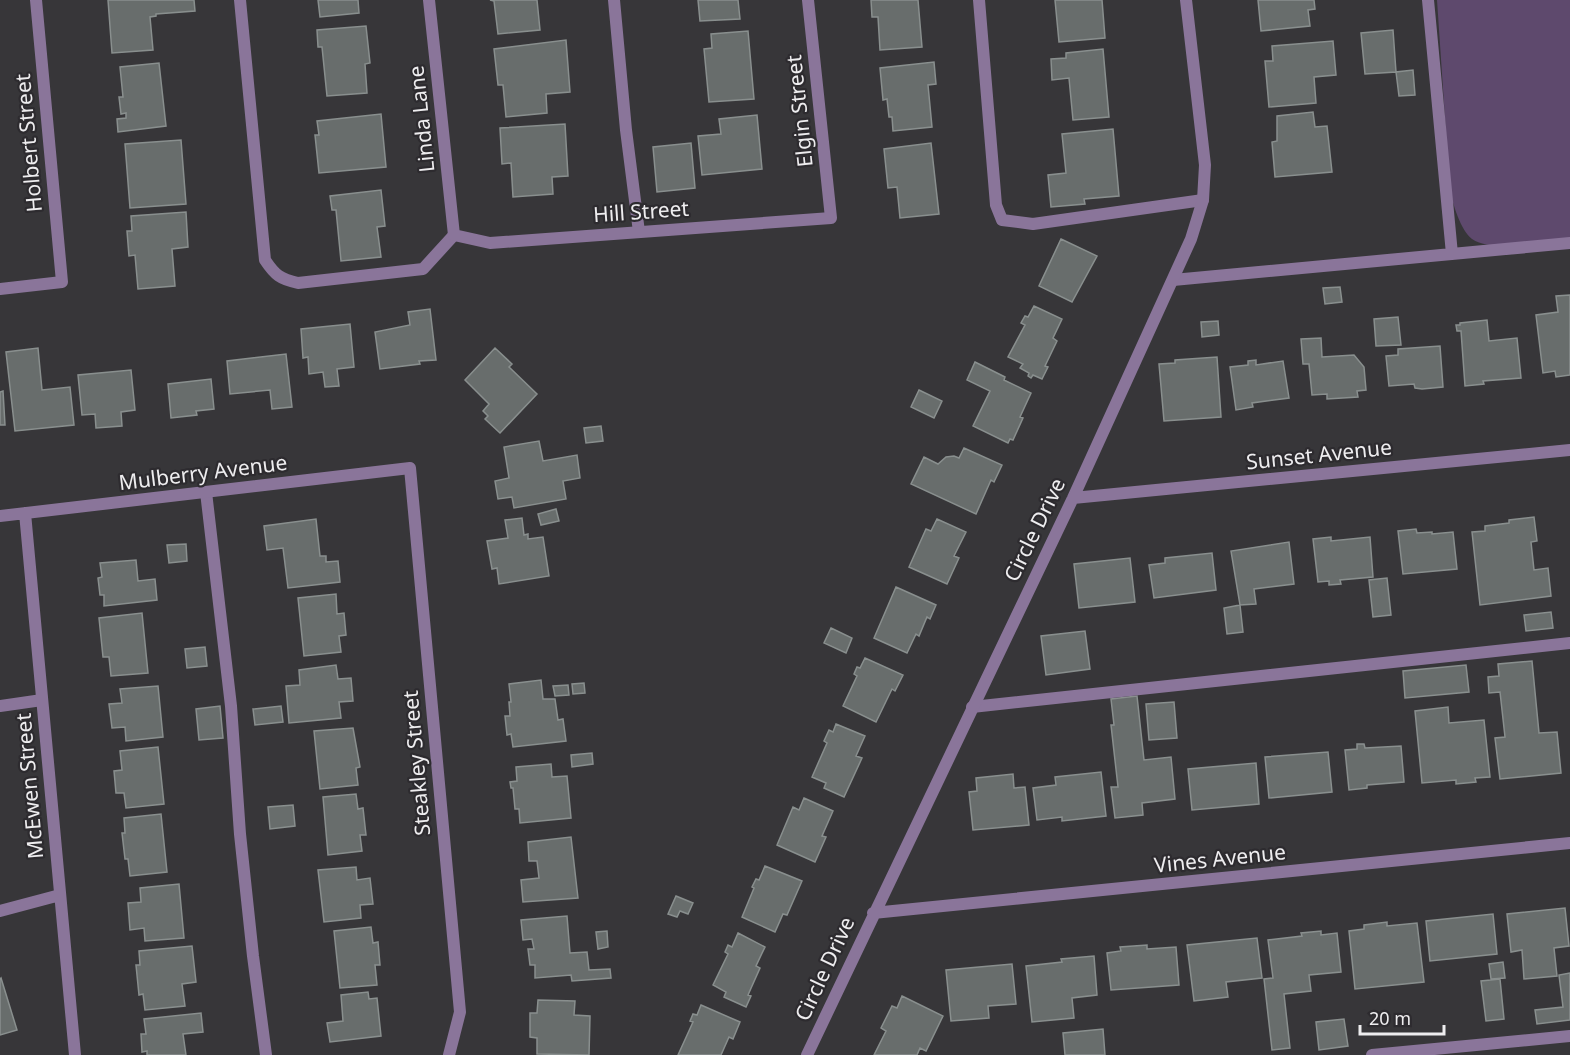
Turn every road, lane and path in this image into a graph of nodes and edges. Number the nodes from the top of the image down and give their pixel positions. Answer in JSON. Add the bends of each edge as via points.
{"nodes":[{"id":1,"x":36,"y":0,"type":"edge"},
{"id":2,"x":240,"y":0,"type":"edge"},
{"id":3,"x":429,"y":0,"type":"edge"},
{"id":4,"x":614,"y":0,"type":"edge"},
{"id":5,"x":808,"y":0,"type":"edge"},
{"id":6,"x":979,"y":0,"type":"edge"},
{"id":7,"x":1186,"y":0,"type":"edge"},
{"id":8,"x":1428,"y":0,"type":"edge"},
{"id":9,"x":1203,"y":200,"type":"junction"},
{"id":10,"x":831,"y":218,"type":"joint"},
{"id":11,"x":639,"y":232,"type":"junction"},
{"id":12,"x":454,"y":234,"type":"junction"},
{"id":13,"x":1570,"y":243,"type":"edge"},
{"id":14,"x":1452,"y":254,"type":"junction"},
{"id":15,"x":1173,"y":280,"type":"junction"},
{"id":16,"x":0,"y":289,"type":"edge"},
{"id":17,"x":1570,"y":450,"type":"edge"},
{"id":18,"x":410,"y":468,"type":"joint"},
{"id":19,"x":206,"y":492,"type":"junction"},
{"id":20,"x":1073,"y":498,"type":"junction"},
{"id":21,"x":25,"y":513,"type":"junction"},
{"id":22,"x":0,"y":516,"type":"edge"},
{"id":23,"x":1570,"y":643,"type":"edge"},
{"id":24,"x":42,"y":700,"type":"junction"},
{"id":25,"x":0,"y":706,"type":"edge"},
{"id":26,"x":972,"y":707,"type":"junction"},
{"id":27,"x":1570,"y":843,"type":"edge"},
{"id":28,"x":60,"y":895,"type":"junction"},
{"id":29,"x":0,"y":912,"type":"edge"},
{"id":30,"x":873,"y":913,"type":"junction"},
{"id":31,"x":1570,"y":1036,"type":"edge"},
{"id":32,"x":450,"y":1054,"type":"edge"},
{"id":33,"x":75,"y":1055,"type":"edge"},
{"id":34,"x":266,"y":1055,"type":"edge"},
{"id":35,"x":807,"y":1055,"type":"edge"},
{"id":36,"x":1372,"y":1055,"type":"edge"}],
"edges":[{"from":1,"to":16,"type":"street","name":"Holbert Street","via":[[62,282]]},
{"from":2,"to":12,"type":"street","via":[[265,260],[273,271],[298,283],[423,269]]},
{"from":3,"to":12,"type":"street","name":"Linda Lane"},
{"from":4,"to":11,"type":"street"},
{"from":5,"to":10,"type":"street","name":"Elgin Street"},
{"from":6,"to":9,"type":"street","via":[[996,205],[1002,220],[1033,224]]},
{"from":7,"to":9,"type":"street","name":"Circle Drive","via":[[1205,165]]},
{"from":8,"to":14,"type":"street"},
{"from":9,"to":15,"type":"street","name":"Circle Drive"},
{"from":10,"to":11,"type":"street","name":"Hill Street"},
{"from":11,"to":12,"type":"street","name":"Hill Street","via":[[490,243]]},
{"from":13,"to":14,"type":"street"},
{"from":14,"to":15,"type":"street"},
{"from":15,"to":20,"type":"street","name":"Circle Drive"},
{"from":17,"to":20,"type":"street","name":"Sunset Avenue"},
{"from":18,"to":19,"type":"street","name":"Mulberry Avenue"},
{"from":18,"to":32,"type":"street","name":"Steakley Street","via":[[460,1012]]},
{"from":19,"to":21,"type":"street","name":"Mulberry Avenue"},
{"from":19,"to":34,"type":"street"},
{"from":20,"to":26,"type":"street","name":"Circle Drive"},
{"from":21,"to":22,"type":"street","name":"Mulberry Avenue"},
{"from":21,"to":24,"type":"street","name":"McEwen Street"},
{"from":23,"to":26,"type":"street"},
{"from":24,"to":25,"type":"street"},
{"from":24,"to":28,"type":"street","name":"McEwen Street"},
{"from":26,"to":30,"type":"street","name":"Circle Drive"},
{"from":27,"to":30,"type":"street","name":"Vines Avenue"},
{"from":28,"to":29,"type":"street"},
{"from":28,"to":33,"type":"street","name":"McEwen Street"},
{"from":30,"to":35,"type":"street","name":"Circle Drive"},
{"from":31,"to":36,"type":"street"}]}
